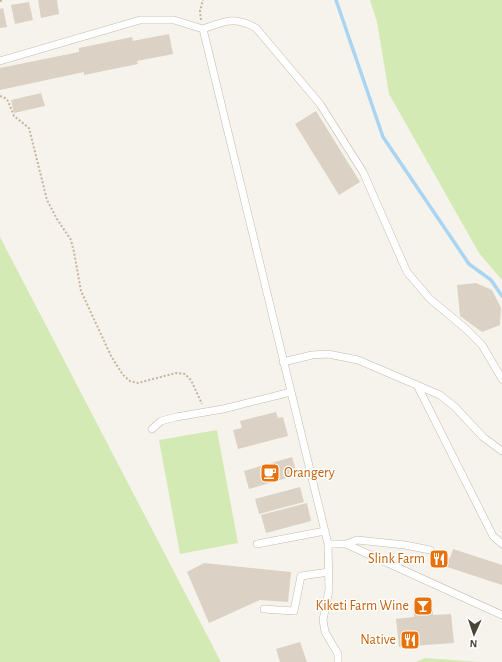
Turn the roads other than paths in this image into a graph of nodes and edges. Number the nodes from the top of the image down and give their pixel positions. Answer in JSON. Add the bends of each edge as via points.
{"nodes":[{"id":1,"x":203,"y":29,"type":"junction"},
{"id":2,"x":0,"y":61,"type":"edge"},
{"id":3,"x":283,"y":362,"type":"junction"},
{"id":4,"x":502,"y":379,"type":"edge"},
{"id":5,"x":417,"y":385,"type":"junction"},
{"id":6,"x":291,"y":392,"type":"junction"},
{"id":7,"x":152,"y":429,"type":"dead end"},
{"id":8,"x":502,"y":452,"type":"edge"},
{"id":9,"x":325,"y":531,"type":"junction"},
{"id":10,"x":257,"y":544,"type":"dead end"},
{"id":11,"x":328,"y":544,"type":"junction"},
{"id":12,"x":346,"y":544,"type":"junction"},
{"id":13,"x":502,"y":544,"type":"edge"},
{"id":14,"x":430,"y":550,"type":"dead end"},
{"id":15,"x":329,"y":572,"type":"junction"},
{"id":16,"x":264,"y":609,"type":"dead end"},
{"id":17,"x":502,"y":615,"type":"edge"},
{"id":18,"x":338,"y":662,"type":"edge"}],
"edges":[{"from":1,"to":2,"type":"lane","via":[[174,20],[140,20]]},
{"from":1,"to":3,"type":"lane"},
{"from":1,"to":4,"type":"lane","via":[[234,20],[256,28],[320,104],[363,172],[407,272],[430,299],[482,345]]},
{"from":3,"to":5,"type":"lane","via":[[312,354],[328,354],[358,360]]},
{"from":3,"to":6,"type":"lane"},
{"from":5,"to":8,"type":"lane","via":[[440,394],[483,437]]},
{"from":5,"to":13,"type":"lane","via":[[493,536]]},
{"from":6,"to":7,"type":"lane","via":[[161,421]]},
{"from":6,"to":9,"type":"lane"},
{"from":9,"to":10,"type":"lane"},
{"from":9,"to":11,"type":"lane"},
{"from":11,"to":12,"type":"lane"},
{"from":11,"to":15,"type":"lane"},
{"from":12,"to":14,"type":"lane","via":[[357,540]]},
{"from":12,"to":17,"type":"lane"},
{"from":15,"to":16,"type":"lane","via":[[301,576],[294,611]]},
{"from":15,"to":18,"type":"lane","via":[[329,590],[323,620],[325,632],[338,654]]}]}
